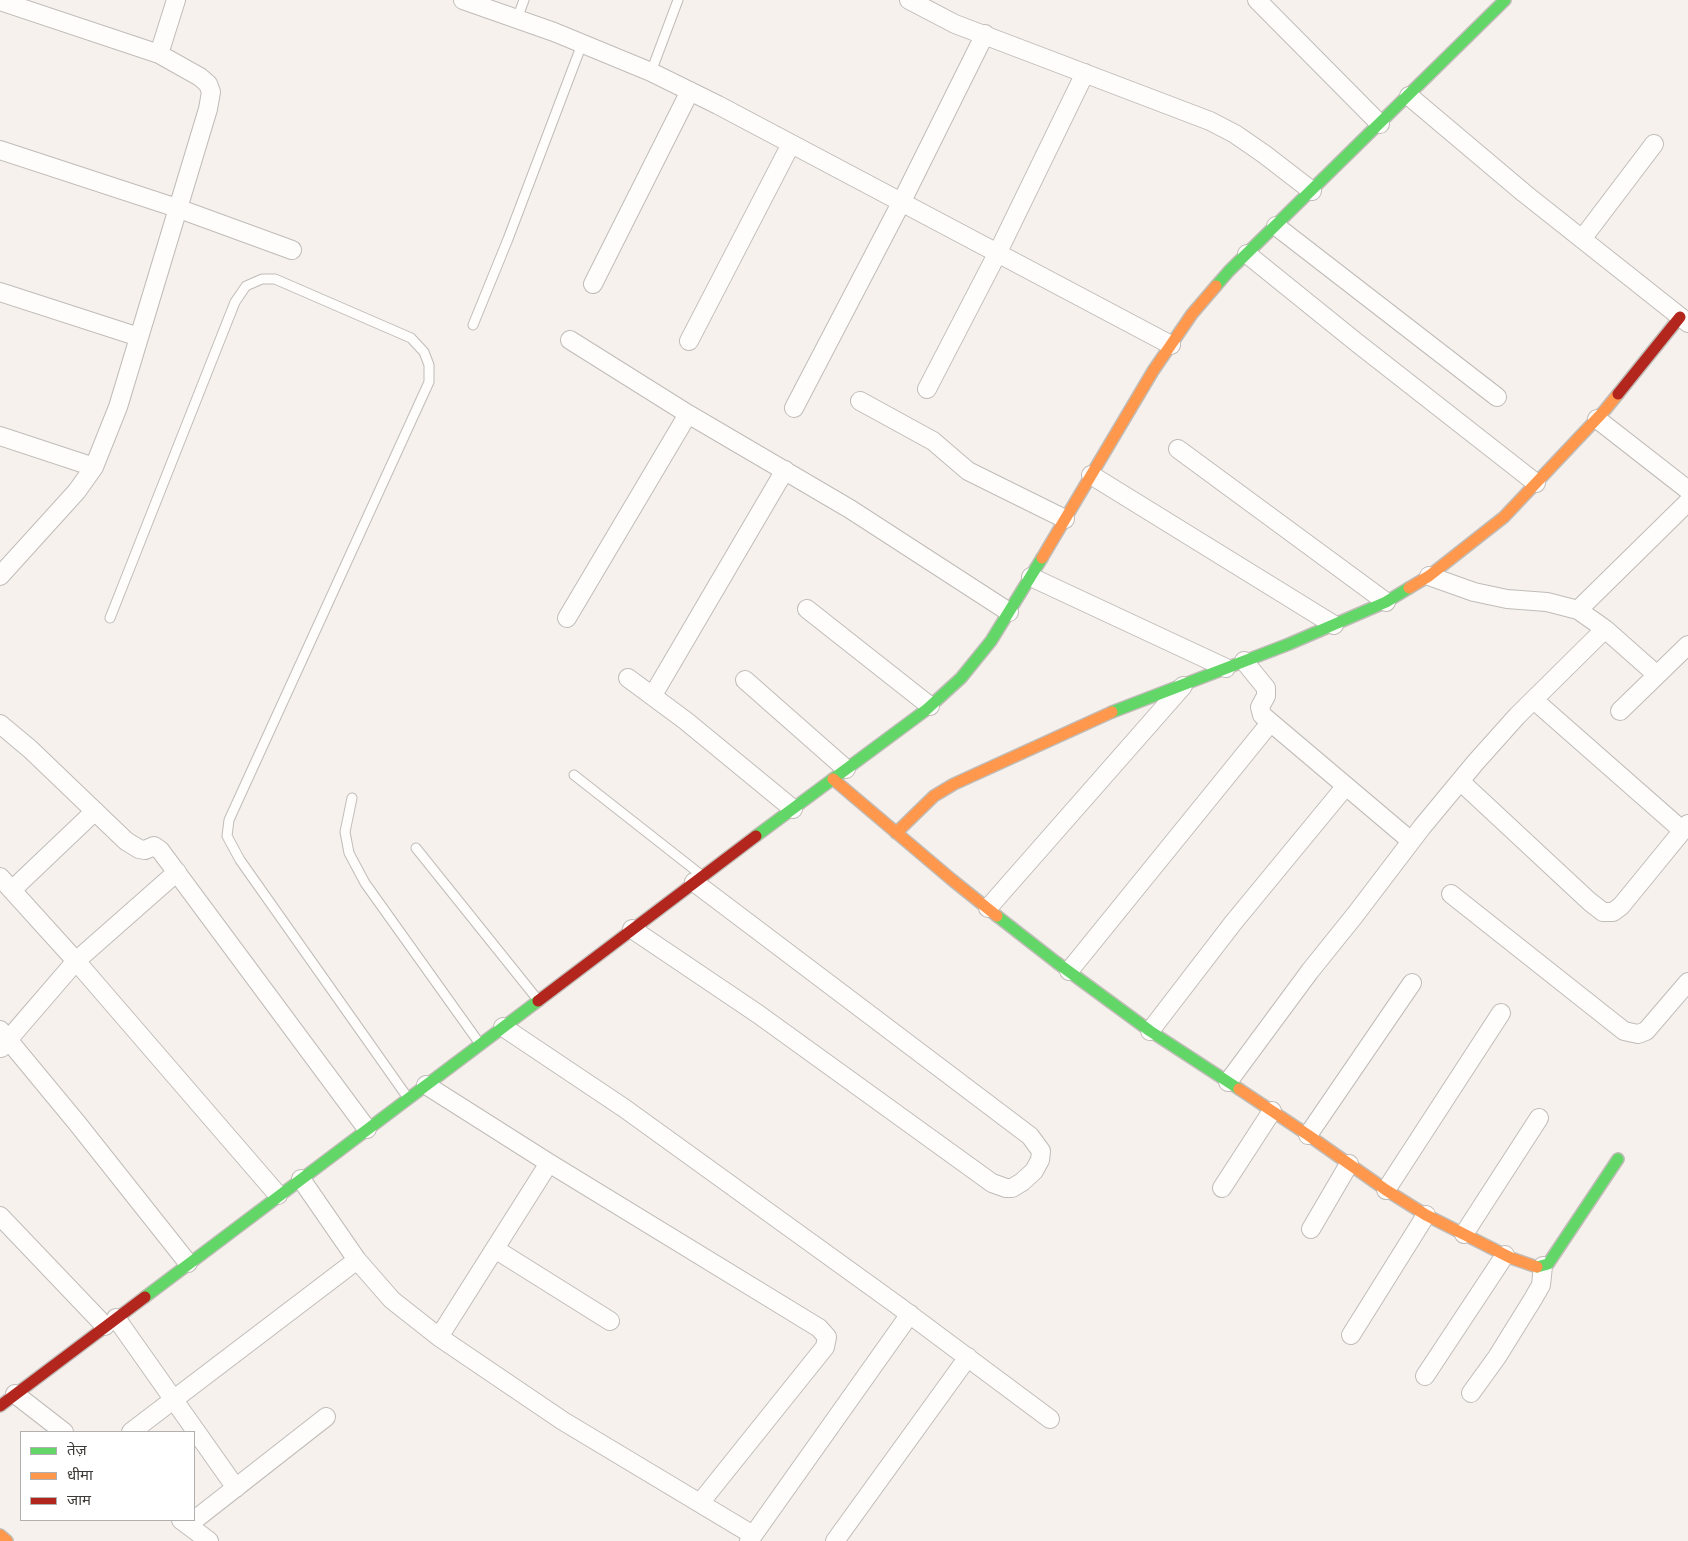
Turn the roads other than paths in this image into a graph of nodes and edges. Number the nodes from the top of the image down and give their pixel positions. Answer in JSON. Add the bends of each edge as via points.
{"nodes":[{"id":1,"x":176,"y":0,"type":"edge"},
{"id":2,"x":463,"y":0,"type":"edge"},
{"id":3,"x":524,"y":0,"type":"edge"},
{"id":4,"x":678,"y":0,"type":"edge"},
{"id":5,"x":909,"y":0,"type":"edge"},
{"id":6,"x":1257,"y":0,"type":"edge"},
{"id":7,"x":1505,"y":0,"type":"edge"},
{"id":8,"x":0,"y":1,"type":"edge"},
{"id":9,"x":517,"y":19,"type":"junction"},
{"id":10,"x":985,"y":34,"type":"junction"},
{"id":11,"x":582,"y":44,"type":"junction"},
{"id":12,"x":159,"y":54,"type":"junction"},
{"id":13,"x":651,"y":72,"type":"junction"},
{"id":14,"x":1085,"y":73,"type":"junction"},
{"id":15,"x":690,"y":91,"type":"junction"},
{"id":16,"x":1408,"y":96,"type":"junction"},
{"id":17,"x":1380,"y":124,"type":"junction"},
{"id":18,"x":790,"y":144,"type":"junction"},
{"id":19,"x":1654,"y":144,"type":"dead end"},
{"id":20,"x":0,"y":150,"type":"edge"},
{"id":21,"x":1312,"y":191,"type":"junction"},
{"id":22,"x":901,"y":203,"type":"junction"},
{"id":23,"x":177,"y":208,"type":"junction"},
{"id":24,"x":1276,"y":226,"type":"junction"},
{"id":25,"x":1582,"y":239,"type":"junction"},
{"id":26,"x":292,"y":250,"type":"dead end"},
{"id":27,"x":997,"y":254,"type":"junction"},
{"id":28,"x":1248,"y":254,"type":"junction"},
{"id":29,"x":593,"y":284,"type":"dead end"},
{"id":30,"x":0,"y":292,"type":"edge"},
{"id":31,"x":1684,"y":320,"type":"edge"},
{"id":32,"x":473,"y":326,"type":"dead end"},
{"id":33,"x":139,"y":337,"type":"junction"},
{"id":34,"x":570,"y":340,"type":"dead end"},
{"id":35,"x":689,"y":341,"type":"dead end"},
{"id":36,"x":1171,"y":346,"type":"junction"},
{"id":37,"x":927,"y":389,"type":"dead end"},
{"id":38,"x":1497,"y":397,"type":"dead end"},
{"id":39,"x":860,"y":401,"type":"dead end"},
{"id":40,"x":794,"y":408,"type":"dead end"},
{"id":41,"x":688,"y":414,"type":"junction"},
{"id":42,"x":1597,"y":418,"type":"junction"},
{"id":43,"x":0,"y":436,"type":"edge"},
{"id":44,"x":1178,"y":449,"type":"dead end"},
{"id":45,"x":94,"y":467,"type":"junction"},
{"id":46,"x":785,"y":470,"type":"junction"},
{"id":47,"x":1091,"y":475,"type":"junction"},
{"id":48,"x":1536,"y":484,"type":"junction"},
{"id":49,"x":1688,"y":490,"type":"edge"},
{"id":50,"x":1688,"y":502,"type":"edge"},
{"id":51,"x":1065,"y":519,"type":"junction"},
{"id":52,"x":0,"y":576,"type":"edge"},
{"id":53,"x":1031,"y":576,"type":"junction"},
{"id":54,"x":1429,"y":576,"type":"junction"},
{"id":55,"x":1386,"y":602,"type":"junction"},
{"id":56,"x":807,"y":609,"type":"dead end"},
{"id":57,"x":1578,"y":610,"type":"junction"},
{"id":58,"x":1010,"y":612,"type":"junction"},
{"id":59,"x":110,"y":618,"type":"dead end"},
{"id":60,"x":567,"y":618,"type":"dead end"},
{"id":61,"x":1334,"y":625,"type":"junction"},
{"id":62,"x":1605,"y":629,"type":"junction"},
{"id":63,"x":1688,"y":645,"type":"edge"},
{"id":64,"x":1244,"y":661,"type":"junction"},
{"id":65,"x":1226,"y":668,"type":"junction"},
{"id":66,"x":1658,"y":675,"type":"junction"},
{"id":67,"x":628,"y":678,"type":"dead end"},
{"id":68,"x":745,"y":680,"type":"dead end"},
{"id":69,"x":1185,"y":683,"type":"junction"},
{"id":70,"x":653,"y":695,"type":"junction"},
{"id":71,"x":1534,"y":700,"type":"junction"},
{"id":72,"x":930,"y":706,"type":"junction"},
{"id":73,"x":1620,"y":712,"type":"dead end"},
{"id":74,"x":1270,"y":723,"type":"junction"},
{"id":75,"x":0,"y":724,"type":"edge"},
{"id":76,"x":839,"y":774,"type":"junction"},
{"id":77,"x":574,"y":775,"type":"dead end"},
{"id":78,"x":1460,"y":781,"type":"junction"},
{"id":79,"x":1345,"y":787,"type":"junction"},
{"id":80,"x":352,"y":798,"type":"dead end"},
{"id":81,"x":792,"y":809,"type":"junction"},
{"id":82,"x":95,"y":811,"type":"junction"},
{"id":83,"x":1685,"y":827,"type":"edge"},
{"id":84,"x":896,"y":833,"type":"junction"},
{"id":85,"x":1411,"y":841,"type":"junction"},
{"id":86,"x":416,"y":848,"type":"dead end"},
{"id":87,"x":177,"y":872,"type":"junction"},
{"id":88,"x":698,"y":879,"type":"junction"},
{"id":89,"x":6,"y":884,"type":"edge"},
{"id":90,"x":1451,"y":894,"type":"dead end"},
{"id":91,"x":988,"y":908,"type":"junction"},
{"id":92,"x":632,"y":929,"type":"junction"},
{"id":93,"x":76,"y":961,"type":"junction"},
{"id":94,"x":1069,"y":971,"type":"junction"},
{"id":95,"x":1412,"y":982,"type":"dead end"},
{"id":96,"x":1688,"y":982,"type":"edge"},
{"id":97,"x":538,"y":1000,"type":"junction"},
{"id":98,"x":1501,"y":1013,"type":"dead end"},
{"id":99,"x":503,"y":1026,"type":"junction"},
{"id":100,"x":1150,"y":1032,"type":"junction"},
{"id":101,"x":3,"y":1039,"type":"edge"},
{"id":102,"x":480,"y":1044,"type":"junction"},
{"id":103,"x":1228,"y":1082,"type":"junction"},
{"id":104,"x":426,"y":1085,"type":"junction"},
{"id":105,"x":408,"y":1098,"type":"junction"},
{"id":106,"x":1272,"y":1111,"type":"junction"},
{"id":107,"x":1539,"y":1118,"type":"dead end"},
{"id":108,"x":366,"y":1129,"type":"junction"},
{"id":109,"x":1308,"y":1135,"type":"junction"},
{"id":110,"x":1618,"y":1159,"type":"dead end"},
{"id":111,"x":549,"y":1164,"type":"junction"},
{"id":112,"x":1349,"y":1164,"type":"junction"},
{"id":113,"x":300,"y":1179,"type":"junction"},
{"id":114,"x":1222,"y":1188,"type":"dead end"},
{"id":115,"x":1386,"y":1190,"type":"junction"},
{"id":116,"x":278,"y":1195,"type":"junction"},
{"id":117,"x":1426,"y":1215,"type":"junction"},
{"id":118,"x":0,"y":1216,"type":"edge"},
{"id":119,"x":1311,"y":1229,"type":"dead end"},
{"id":120,"x":1464,"y":1234,"type":"junction"},
{"id":121,"x":495,"y":1249,"type":"junction"},
{"id":122,"x":1505,"y":1255,"type":"junction"},
{"id":123,"x":357,"y":1260,"type":"junction"},
{"id":124,"x":188,"y":1264,"type":"junction"},
{"id":125,"x":1543,"y":1266,"type":"junction"},
{"id":126,"x":910,"y":1314,"type":"junction"},
{"id":127,"x":610,"y":1321,"type":"dead end"},
{"id":128,"x":111,"y":1322,"type":"junction"},
{"id":129,"x":1351,"y":1335,"type":"dead end"},
{"id":130,"x":440,"y":1337,"type":"junction"},
{"id":131,"x":968,"y":1357,"type":"junction"},
{"id":132,"x":1425,"y":1376,"type":"dead end"},
{"id":133,"x":1471,"y":1393,"type":"dead end"},
{"id":134,"x":15,"y":1394,"type":"junction"},
{"id":135,"x":173,"y":1400,"type":"junction"},
{"id":136,"x":0,"y":1406,"type":"edge"},
{"id":137,"x":326,"y":1417,"type":"dead end"},
{"id":138,"x":1050,"y":1419,"type":"dead end"},
{"id":139,"x":63,"y":1431,"type":"edge"},
{"id":140,"x":132,"y":1431,"type":"edge"},
{"id":141,"x":236,"y":1488,"type":"junction"},
{"id":142,"x":700,"y":1504,"type":"junction"},
{"id":143,"x":195,"y":1516,"type":"edge"},
{"id":144,"x":185,"y":1523,"type":"edge"},
{"id":145,"x":0,"y":1535,"type":"edge"},
{"id":146,"x":751,"y":1538,"type":"edge"},
{"id":147,"x":7,"y":1541,"type":"edge"},
{"id":148,"x":210,"y":1541,"type":"edge"},
{"id":149,"x":835,"y":1541,"type":"edge"}],
"edges":[{"from":1,"to":12,"type":"street"},
{"from":2,"to":9,"type":"street"},
{"from":3,"to":9,"type":"lane"},
{"from":4,"to":13,"type":"lane"},
{"from":5,"to":10,"type":"street","via":[[955,24]]},
{"from":6,"to":17,"type":"street"},
{"from":7,"to":16,"type":"street"},
{"from":8,"to":12,"type":"street"},
{"from":9,"to":11,"type":"street"},
{"from":10,"to":14,"type":"street"},
{"from":10,"to":22,"type":"street"},
{"from":11,"to":13,"type":"street"},
{"from":11,"to":32,"type":"lane"},
{"from":12,"to":23,"type":"street","via":[[200,77],[211,92]]},
{"from":13,"to":15,"type":"street"},
{"from":14,"to":21,"type":"street","via":[[1210,121],[1235,134]]},
{"from":14,"to":27,"type":"street"},
{"from":15,"to":18,"type":"street"},
{"from":15,"to":29,"type":"street"},
{"from":16,"to":17,"type":"street"},
{"from":16,"to":25,"type":"street"},
{"from":17,"to":21,"type":"street"},
{"from":18,"to":22,"type":"street"},
{"from":18,"to":35,"type":"street"},
{"from":19,"to":25,"type":"street"},
{"from":20,"to":23,"type":"street"},
{"from":21,"to":24,"type":"street"},
{"from":22,"to":27,"type":"street"},
{"from":22,"to":40,"type":"street"},
{"from":23,"to":26,"type":"street"},
{"from":23,"to":33,"type":"street"},
{"from":24,"to":28,"type":"street"},
{"from":24,"to":38,"type":"street"},
{"from":25,"to":31,"type":"street"},
{"from":27,"to":36,"type":"street"},
{"from":27,"to":37,"type":"street"},
{"from":28,"to":36,"type":"street","via":[[1192,314]]},
{"from":28,"to":48,"type":"street"},
{"from":30,"to":33,"type":"street"},
{"from":31,"to":42,"type":"street"},
{"from":33,"to":45,"type":"street","via":[[118,408]]},
{"from":34,"to":41,"type":"street"},
{"from":36,"to":47,"type":"street"},
{"from":39,"to":51,"type":"street","via":[[933,441],[968,471]]},
{"from":41,"to":46,"type":"street"},
{"from":41,"to":60,"type":"street"},
{"from":42,"to":48,"type":"street"},
{"from":42,"to":49,"type":"street"},
{"from":43,"to":45,"type":"street"},
{"from":44,"to":55,"type":"street"},
{"from":45,"to":52,"type":"street","via":[[77,491]]},
{"from":46,"to":58,"type":"street"},
{"from":46,"to":70,"type":"street"},
{"from":47,"to":51,"type":"street"},
{"from":47,"to":61,"type":"street"},
{"from":48,"to":54,"type":"street","via":[[1504,517]]},
{"from":50,"to":57,"type":"street"},
{"from":51,"to":53,"type":"street"},
{"from":53,"to":58,"type":"street"},
{"from":53,"to":65,"type":"street"},
{"from":54,"to":55,"type":"street"},
{"from":54,"to":57,"type":"street","via":[[1474,592],[1547,602]]},
{"from":55,"to":61,"type":"street"},
{"from":56,"to":72,"type":"street"},
{"from":57,"to":62,"type":"street"},
{"from":58,"to":72,"type":"street","via":[[961,678]]},
{"from":59,"to":105,"type":"lane","via":[[234,302],[246,286],[262,279],[275,279],[411,338],[424,352],[429,365],[429,382],[229,820],[226,836]]},
{"from":61,"to":64,"type":"street"},
{"from":62,"to":66,"type":"street"},
{"from":62,"to":71,"type":"street"},
{"from":63,"to":66,"type":"street"},
{"from":64,"to":65,"type":"street"},
{"from":64,"to":74,"type":"street","via":[[1266,688],[1260,707],[1262,715]]},
{"from":65,"to":69,"type":"street"},
{"from":66,"to":73,"type":"street"},
{"from":67,"to":70,"type":"street"},
{"from":68,"to":76,"type":"street"},
{"from":69,"to":84,"type":"street","via":[[1100,717],[954,784],[934,796]]},
{"from":69,"to":91,"type":"street"},
{"from":70,"to":81,"type":"street"},
{"from":71,"to":78,"type":"street"},
{"from":71,"to":83,"type":"street"},
{"from":72,"to":76,"type":"street"},
{"from":74,"to":79,"type":"street"},
{"from":74,"to":94,"type":"street"},
{"from":75,"to":82,"type":"street","via":[[30,748]]},
{"from":76,"to":81,"type":"street"},
{"from":76,"to":84,"type":"street"},
{"from":77,"to":88,"type":"lane"},
{"from":78,"to":83,"type":"street","via":[[1603,912],[1613,912],[1621,906]]},
{"from":78,"to":85,"type":"street"},
{"from":79,"to":85,"type":"street"},
{"from":79,"to":100,"type":"street","via":[[1233,923]]},
{"from":80,"to":102,"type":"lane","via":[[344,832],[349,852],[365,883]]},
{"from":81,"to":88,"type":"street"},
{"from":82,"to":87,"type":"street","via":[[139,849],[154,846],[160,850]]},
{"from":82,"to":89,"type":"street"},
{"from":84,"to":91,"type":"street"},
{"from":85,"to":103,"type":"street"},
{"from":86,"to":97,"type":"lane"},
{"from":87,"to":93,"type":"street"},
{"from":87,"to":108,"type":"street"},
{"from":88,"to":92,"type":"street"},
{"from":88,"to":92,"type":"street","via":[[1030,1136],[1041,1150],[1034,1171],[1012,1188],[992,1184],[758,1014]]},
{"from":89,"to":93,"type":"street"},
{"from":90,"to":96,"type":"street","via":[[1624,1031],[1638,1034],[1646,1031]]},
{"from":91,"to":94,"type":"street"},
{"from":92,"to":97,"type":"street"},
{"from":93,"to":101,"type":"street"},
{"from":93,"to":116,"type":"street"},
{"from":94,"to":100,"type":"street"},
{"from":95,"to":109,"type":"street"},
{"from":97,"to":99,"type":"street"},
{"from":98,"to":115,"type":"street"},
{"from":99,"to":102,"type":"street"},
{"from":99,"to":126,"type":"street","via":[[624,1108]]},
{"from":100,"to":103,"type":"street"},
{"from":101,"to":124,"type":"street"},
{"from":102,"to":104,"type":"street"},
{"from":103,"to":106,"type":"street"},
{"from":104,"to":105,"type":"street"},
{"from":104,"to":111,"type":"street"},
{"from":105,"to":108,"type":"street"},
{"from":106,"to":109,"type":"street"},
{"from":106,"to":114,"type":"street"},
{"from":107,"to":120,"type":"street"},
{"from":108,"to":113,"type":"street"},
{"from":109,"to":112,"type":"street"},
{"from":110,"to":125,"type":"street","via":[[1552,1258]]},
{"from":111,"to":121,"type":"street"},
{"from":111,"to":142,"type":"street","via":[[819,1328],[827,1337],[825,1347]]},
{"from":112,"to":115,"type":"street"},
{"from":112,"to":119,"type":"street"},
{"from":113,"to":116,"type":"street"},
{"from":113,"to":123,"type":"street"},
{"from":115,"to":117,"type":"street"},
{"from":116,"to":124,"type":"street"},
{"from":117,"to":120,"type":"street"},
{"from":117,"to":129,"type":"street"},
{"from":118,"to":128,"type":"street"},
{"from":120,"to":122,"type":"street"},
{"from":121,"to":127,"type":"street"},
{"from":121,"to":130,"type":"street"},
{"from":122,"to":125,"type":"street","via":[[1534,1267]]},
{"from":122,"to":132,"type":"street"},
{"from":123,"to":130,"type":"street","via":[[392,1300]]},
{"from":123,"to":135,"type":"street"},
{"from":124,"to":128,"type":"street"},
{"from":125,"to":133,"type":"street","via":[[1541,1285]]},
{"from":126,"to":131,"type":"street"},
{"from":126,"to":146,"type":"street"},
{"from":128,"to":134,"type":"street"},
{"from":128,"to":135,"type":"street"},
{"from":130,"to":142,"type":"street","via":[[563,1421]]},
{"from":131,"to":138,"type":"street"},
{"from":131,"to":149,"type":"street"},
{"from":134,"to":136,"type":"street"},
{"from":134,"to":139,"type":"street"},
{"from":135,"to":140,"type":"street"},
{"from":135,"to":141,"type":"street"},
{"from":137,"to":141,"type":"street"},
{"from":141,"to":143,"type":"street"},
{"from":142,"to":146,"type":"street"},
{"from":144,"to":148,"type":"street"},
{"from":145,"to":147,"type":"street"}]}
